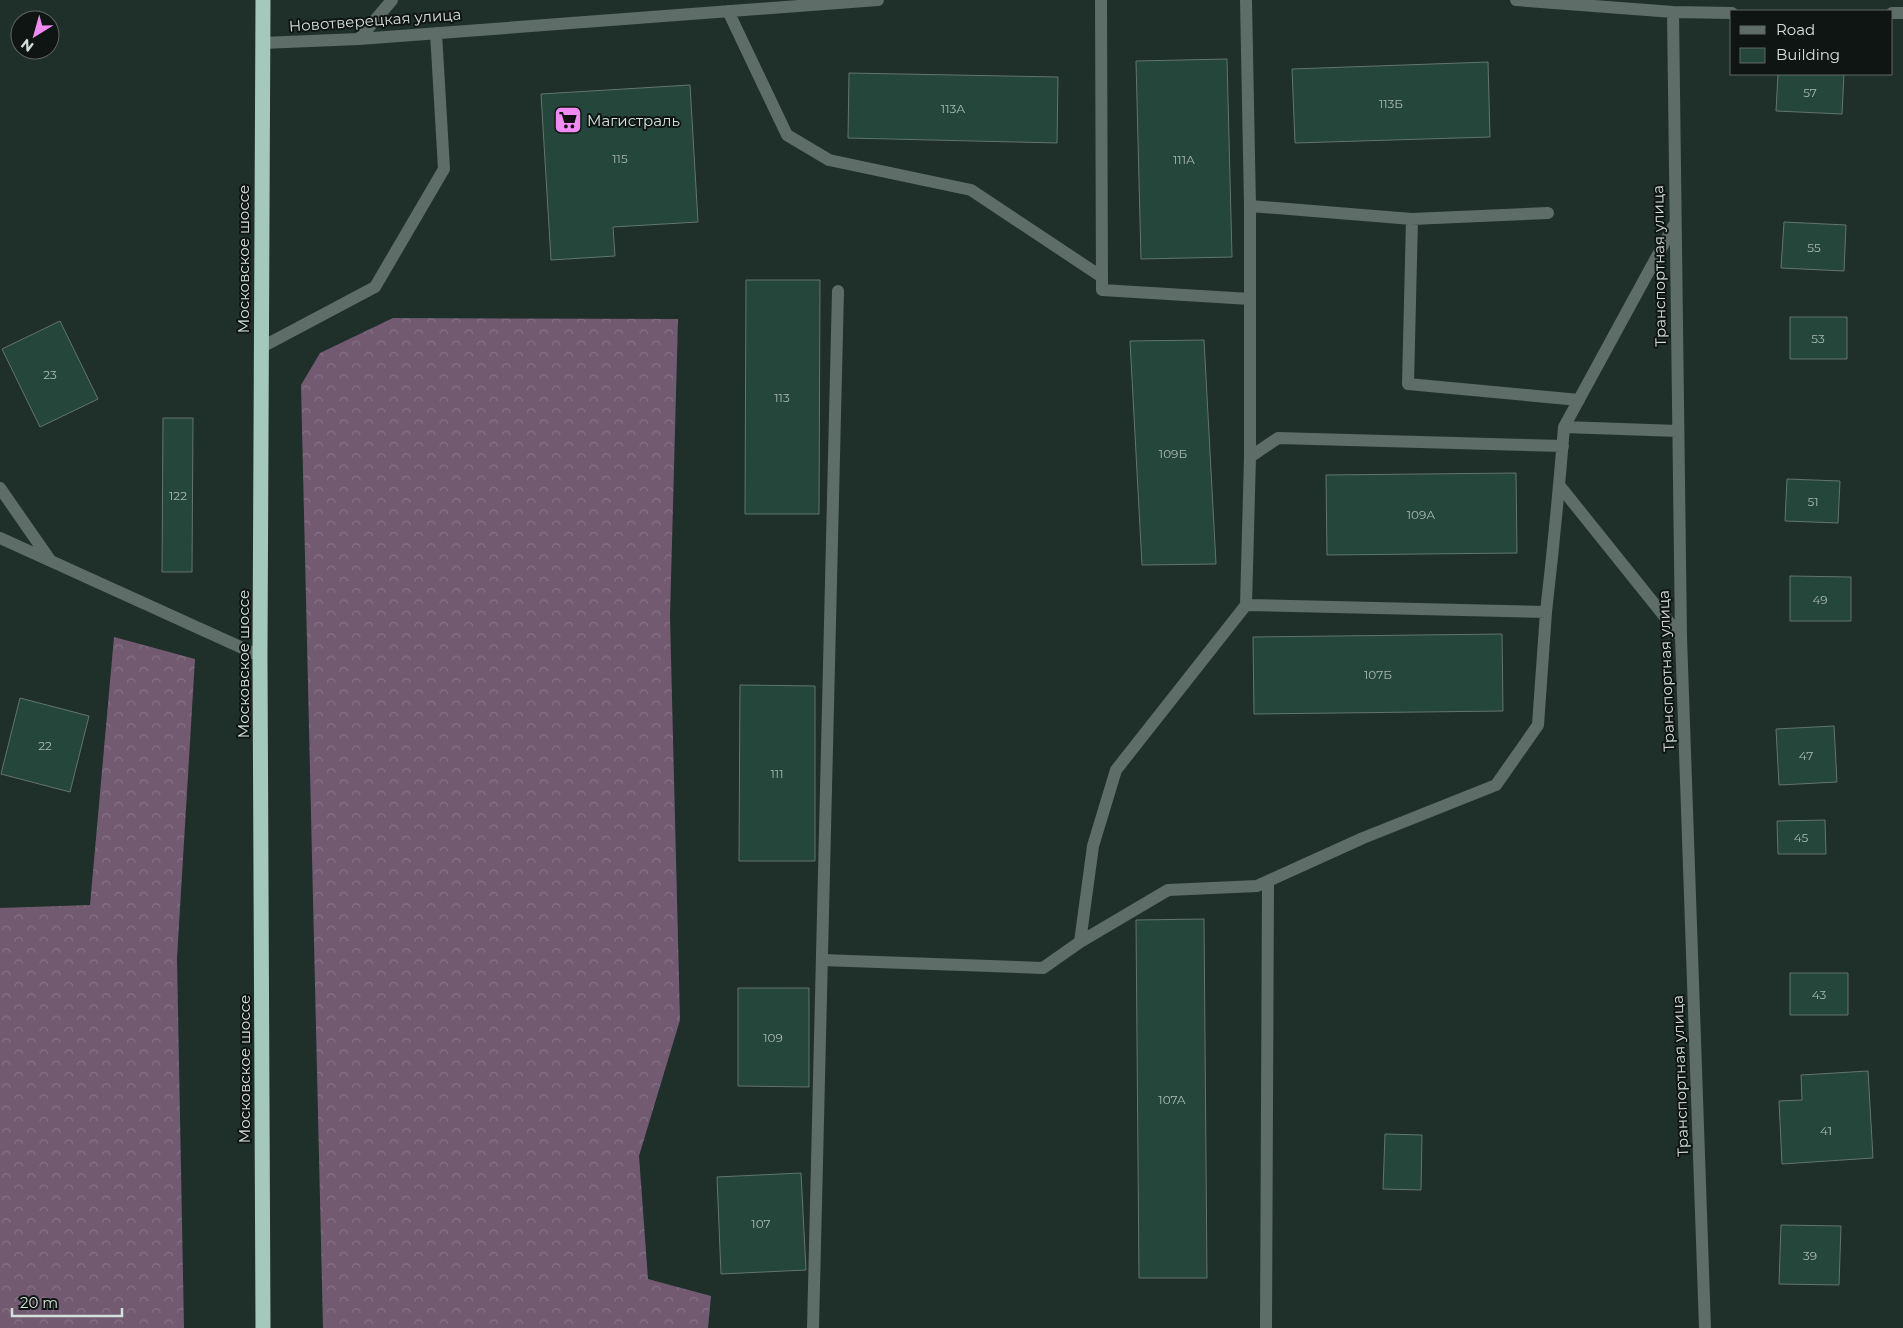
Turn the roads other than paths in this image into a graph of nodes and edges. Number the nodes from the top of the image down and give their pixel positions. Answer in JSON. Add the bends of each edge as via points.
{"nodes":[{"id":1,"x":263,"y":0,"type":"edge"},
{"id":2,"x":392,"y":0,"type":"edge"},
{"id":3,"x":878,"y":0,"type":"edge"},
{"id":4,"x":1102,"y":0,"type":"edge"},
{"id":5,"x":1246,"y":0,"type":"edge"},
{"id":6,"x":1516,"y":0,"type":"edge"},
{"id":7,"x":728,"y":11,"type":"junction"},
{"id":8,"x":1673,"y":12,"type":"junction"},
{"id":9,"x":1730,"y":13,"type":"edge"},
{"id":10,"x":436,"y":33,"type":"junction"},
{"id":11,"x":359,"y":39,"type":"junction"},
{"id":12,"x":262,"y":43,"type":"junction"},
{"id":13,"x":1250,"y":206,"type":"junction"},
{"id":14,"x":1548,"y":213,"type":"dead end"},
{"id":15,"x":1412,"y":218,"type":"junction"},
{"id":16,"x":1675,"y":224,"type":"junction"},
{"id":17,"x":1102,"y":277,"type":"junction"},
{"id":18,"x":838,"y":291,"type":"dead end"},
{"id":19,"x":1250,"y":299,"type":"junction"},
{"id":20,"x":260,"y":348,"type":"junction"},
{"id":21,"x":1579,"y":400,"type":"junction"},
{"id":22,"x":1564,"y":427,"type":"junction"},
{"id":23,"x":1678,"y":431,"type":"junction"},
{"id":24,"x":1563,"y":446,"type":"junction"},
{"id":25,"x":1250,"y":457,"type":"junction"},
{"id":26,"x":1559,"y":485,"type":"junction"},
{"id":27,"x":0,"y":488,"type":"edge"},
{"id":28,"x":0,"y":538,"type":"edge"},
{"id":29,"x":50,"y":560,"type":"junction"},
{"id":30,"x":1246,"y":605,"type":"junction"},
{"id":31,"x":1546,"y":612,"type":"junction"},
{"id":32,"x":1680,"y":637,"type":"junction"},
{"id":33,"x":260,"y":656,"type":"junction"},
{"id":34,"x":1268,"y":882,"type":"junction"},
{"id":35,"x":1080,"y":942,"type":"junction"},
{"id":36,"x":822,"y":960,"type":"junction"},
{"id":37,"x":263,"y":1328,"type":"edge"},
{"id":38,"x":813,"y":1328,"type":"edge"},
{"id":39,"x":1266,"y":1328,"type":"edge"},
{"id":40,"x":1705,"y":1328,"type":"edge"}],
"edges":[{"from":1,"to":12,"type":"highway","name":"Московское шоссе"},
{"from":2,"to":11,"type":"street"},
{"from":3,"to":7,"type":"street","name":"Новотверецкая улица"},
{"from":4,"to":17,"type":"street"},
{"from":5,"to":13,"type":"street"},
{"from":6,"to":8,"type":"street"},
{"from":7,"to":10,"type":"street","name":"Новотверецкая улица"},
{"from":7,"to":17,"type":"street","via":[[787,135],[829,160],[971,190]]},
{"from":8,"to":9,"type":"street"},
{"from":8,"to":16,"type":"street","name":"Транспортная улица"},
{"from":10,"to":11,"type":"street","name":"Новотверецкая улица"},
{"from":10,"to":20,"type":"street","via":[[444,169],[375,287]]},
{"from":11,"to":12,"type":"street","name":"Новотверецкая улица"},
{"from":12,"to":20,"type":"highway","name":"Московское шоссе"},
{"from":13,"to":15,"type":"street"},
{"from":13,"to":19,"type":"street"},
{"from":14,"to":15,"type":"street"},
{"from":15,"to":21,"type":"street","via":[[1408,384]]},
{"from":16,"to":21,"type":"street"},
{"from":16,"to":23,"type":"street","name":"Транспортная улица"},
{"from":17,"to":19,"type":"street","via":[[1102,290]]},
{"from":18,"to":36,"type":"street"},
{"from":19,"to":25,"type":"street"},
{"from":20,"to":33,"type":"highway","name":"Московское шоссе"},
{"from":21,"to":22,"type":"street"},
{"from":22,"to":23,"type":"street"},
{"from":22,"to":24,"type":"street"},
{"from":23,"to":32,"type":"street","name":"Транспортная улица"},
{"from":24,"to":25,"type":"street","via":[[1278,438]]},
{"from":24,"to":26,"type":"street"},
{"from":25,"to":30,"type":"street"},
{"from":26,"to":31,"type":"street"},
{"from":26,"to":32,"type":"street"},
{"from":27,"to":29,"type":"street"},
{"from":28,"to":29,"type":"street"},
{"from":29,"to":33,"type":"street"},
{"from":30,"to":31,"type":"street"},
{"from":30,"to":35,"type":"street","via":[[1116,770],[1093,846]]},
{"from":31,"to":34,"type":"street","via":[[1538,725],[1496,785],[1363,838]]},
{"from":32,"to":40,"type":"street","name":"Транспортная улица"},
{"from":33,"to":37,"type":"highway","name":"Московское шоссе"},
{"from":34,"to":35,"type":"street","via":[[1257,886],[1168,890]]},
{"from":34,"to":39,"type":"street"},
{"from":35,"to":36,"type":"street","via":[[1043,968]]},
{"from":36,"to":38,"type":"street"}]}
